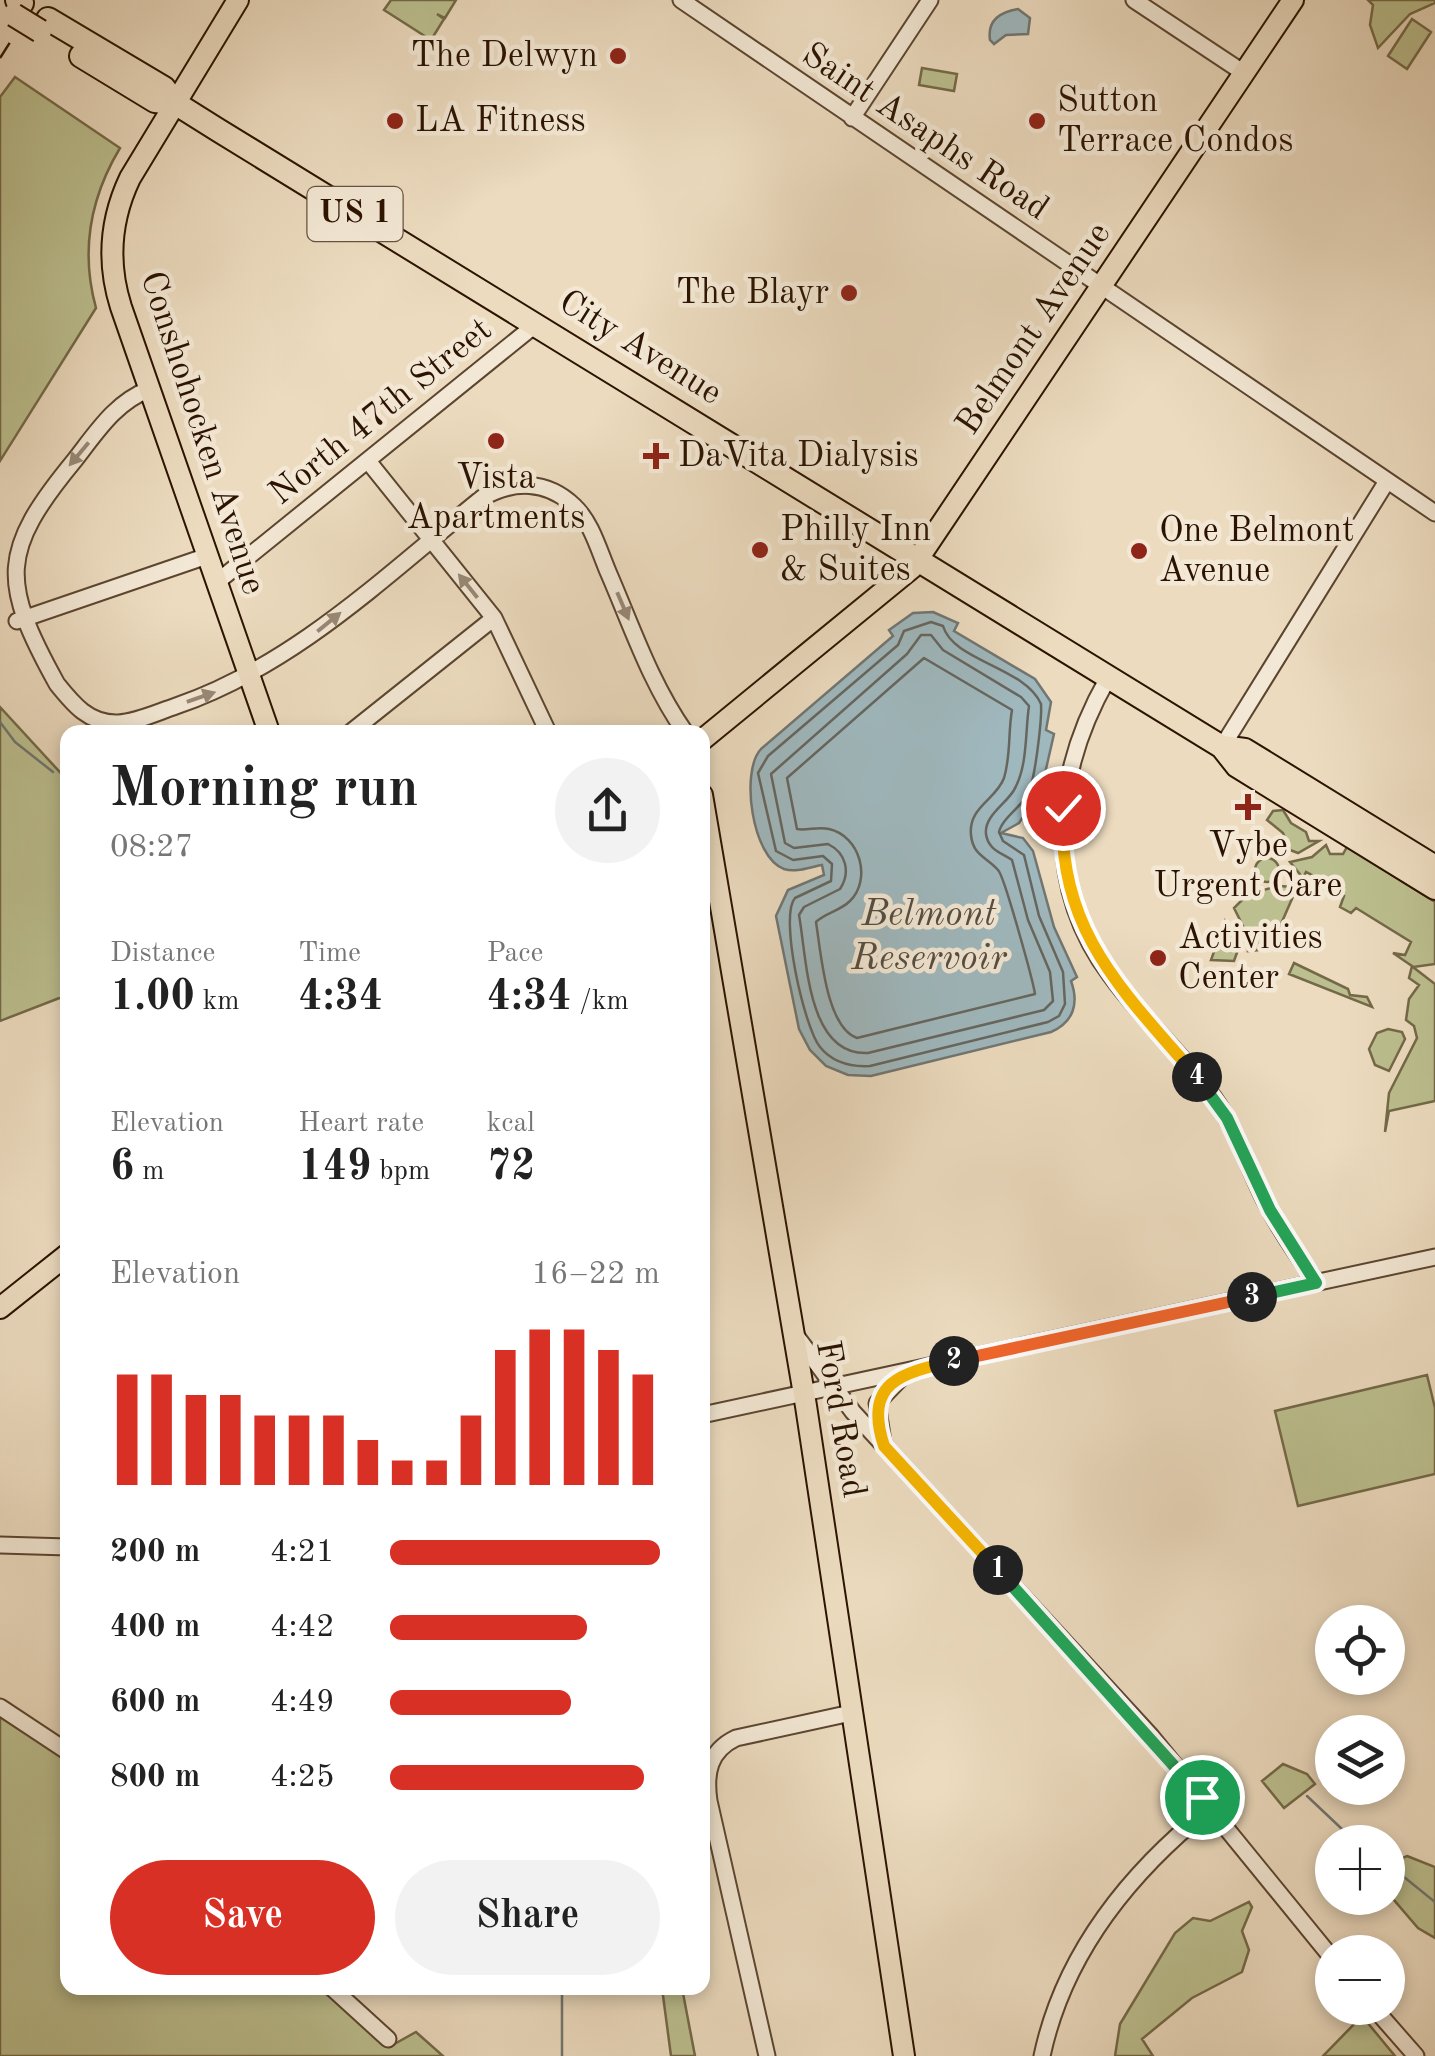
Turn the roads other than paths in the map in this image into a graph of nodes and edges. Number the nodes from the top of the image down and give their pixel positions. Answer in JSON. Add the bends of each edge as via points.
{"nodes":[{"id":1,"x":238,"y":0,"type":"edge"},
{"id":2,"x":681,"y":0,"type":"edge"},
{"id":3,"x":930,"y":0,"type":"edge"},
{"id":4,"x":1134,"y":0,"type":"edge"},
{"id":5,"x":1293,"y":0,"type":"edge"},
{"id":6,"x":13,"y":6,"type":"edge"},
{"id":7,"x":1244,"y":73,"type":"junction"},
{"id":8,"x":175,"y":103,"type":"junction"},
{"id":9,"x":852,"y":118,"type":"junction"},
{"id":10,"x":1102,"y":286,"type":"junction"},
{"id":11,"x":535,"y":325,"type":"junction"},
{"id":12,"x":150,"y":390,"type":"junction"},
{"id":13,"x":368,"y":461,"type":"junction"},
{"id":14,"x":1387,"y":481,"type":"junction"},
{"id":15,"x":1435,"y":513,"type":"edge"},
{"id":16,"x":431,"y":540,"type":"junction"},
{"id":17,"x":208,"y":556,"type":"junction"},
{"id":18,"x":918,"y":560,"type":"junction"},
{"id":19,"x":216,"y":582,"type":"junction"},
{"id":20,"x":494,"y":618,"type":"junction"},
{"id":21,"x":17,"y":622,"type":"junction"},
{"id":22,"x":249,"y":676,"type":"junction"},
{"id":23,"x":1108,"y":678,"type":"junction"},
{"id":24,"x":266,"y":725,"type":"edge"},
{"id":25,"x":360,"y":725,"type":"edge"},
{"id":26,"x":545,"y":725,"type":"edge"},
{"id":27,"x":680,"y":725,"type":"edge"},
{"id":28,"x":710,"y":734,"type":"edge"},
{"id":29,"x":1222,"y":747,"type":"junction"},
{"id":30,"x":1342,"y":821,"type":"junction"},
{"id":31,"x":710,"y":842,"type":"edge"},
{"id":32,"x":1435,"y":868,"type":"edge"},
{"id":33,"x":1435,"y":888,"type":"edge"},
{"id":34,"x":1435,"y":1257,"type":"edge"},
{"id":35,"x":60,"y":1260,"type":"edge"},
{"id":36,"x":1316,"y":1283,"type":"junction"},
{"id":37,"x":0,"y":1308,"type":"edge"},
{"id":38,"x":792,"y":1329,"type":"junction"},
{"id":39,"x":910,"y":1370,"type":"junction"},
{"id":40,"x":836,"y":1386,"type":"junction"},
{"id":41,"x":804,"y":1393,"type":"junction"},
{"id":42,"x":710,"y":1413,"type":"edge"},
{"id":43,"x":884,"y":1446,"type":"junction"},
{"id":44,"x":0,"y":1545,"type":"edge"},
{"id":45,"x":60,"y":1547,"type":"edge"},
{"id":46,"x":0,"y":1707,"type":"edge"},
{"id":47,"x":852,"y":1713,"type":"junction"},
{"id":48,"x":60,"y":1747,"type":"edge"},
{"id":49,"x":710,"y":1765,"type":"edge"},
{"id":50,"x":1210,"y":1808,"type":"junction"},
{"id":51,"x":710,"y":1810,"type":"edge"},
{"id":52,"x":1315,"y":1937,"type":"edge"},
{"id":53,"x":340,"y":1995,"type":"edge"},
{"id":54,"x":1389,"y":2025,"type":"edge"},
{"id":55,"x":388,"y":2039,"type":"dead end"},
{"id":56,"x":767,"y":2056,"type":"edge"},
{"id":57,"x":904,"y":2056,"type":"edge"},
{"id":58,"x":1042,"y":2056,"type":"edge"},
{"id":59,"x":1416,"y":2056,"type":"edge"}],
"edges":[{"from":1,"to":8,"type":"main road","name":"Conshohocken Avenue"},
{"from":2,"to":9,"type":"street","name":"Saint Asaphs Road"},
{"from":3,"to":9,"type":"street"},
{"from":4,"to":7,"type":"street"},
{"from":5,"to":7,"type":"main road","name":"Belmont Avenue"},
{"from":6,"to":8,"type":"highway","name":"City Avenue","number":"US 1","via":[[164,88]]},
{"from":7,"to":10,"type":"main road","name":"Belmont Avenue"},
{"from":8,"to":11,"type":"highway","name":"City Avenue","number":"US 1"},
{"from":8,"to":12,"type":"main road","name":"Conshohocken Avenue","via":[[123,193],[112,240],[115,287]]},
{"from":9,"to":10,"type":"street","name":"Saint Asaphs Road"},
{"from":10,"to":14,"type":"street","name":"Saint Asaphs Road"},
{"from":10,"to":18,"type":"main road","name":"Belmont Avenue"},
{"from":11,"to":13,"type":"street","name":"North 47th Street"},
{"from":11,"to":18,"type":"highway","name":"City Avenue","number":"US 1"},
{"from":12,"to":17,"type":"main road","name":"Conshohocken Avenue"},
{"from":12,"to":21,"type":"street","one_way":true,"via":[[122,402],[15,533],[5,575]]},
{"from":13,"to":16,"type":"street"},
{"from":13,"to":19,"type":"street","name":"North 47th Street"},
{"from":14,"to":15,"type":"street","name":"Saint Asaphs Road"},
{"from":14,"to":29,"type":"street"},
{"from":20,"to":16,"type":"street","one_way":true},
{"from":22,"to":16,"type":"street","one_way":true,"via":[[296,648]]},
{"from":16,"to":27,"type":"street","one_way":true,"via":[[510,486],[564,497],[583,517]]},
{"from":17,"to":19,"type":"main road","name":"Conshohocken Avenue"},
{"from":17,"to":21,"type":"street"},
{"from":18,"to":23,"type":"highway","name":"City Avenue","number":"US 1"},
{"from":18,"to":28,"type":"main road","name":"Belmont Avenue"},
{"from":19,"to":22,"type":"main road","name":"Conshohocken Avenue"},
{"from":20,"to":25,"type":"street"},
{"from":20,"to":26,"type":"street"},
{"from":21,"to":22,"type":"street","one_way":true,"via":[[73,704],[106,722],[136,719]]},
{"from":22,"to":24,"type":"main road","name":"Conshohocken Avenue"},
{"from":23,"to":29,"type":"highway","name":"City Avenue","number":"US 1"},
{"from":23,"to":36,"type":"street","via":[[1079,734],[1064,792],[1063,856],[1072,901],[1104,968],[1219,1105],[1270,1210]]},
{"from":29,"to":30,"type":"highway","name":"City Avenue","number":"US 1","via":[[1237,766]]},
{"from":30,"to":32,"type":"highway","name":"City Avenue","number":"US 1"},
{"from":30,"to":33,"type":"highway","name":"City Avenue","number":"US 1"},
{"from":31,"to":38,"type":"main road","name":"Ford Road"},
{"from":34,"to":36,"type":"street"},
{"from":35,"to":37,"type":"main road"},
{"from":36,"to":39,"type":"street"},
{"from":38,"to":40,"type":"street"},
{"from":38,"to":41,"type":"main road","name":"Ford Road"},
{"from":39,"to":40,"type":"street"},
{"from":39,"to":43,"type":"street","via":[[878,1403]]},
{"from":40,"to":41,"type":"street"},
{"from":40,"to":43,"type":"street"},
{"from":41,"to":42,"type":"street"},
{"from":41,"to":47,"type":"main road","name":"Ford Road"},
{"from":43,"to":50,"type":"street"},
{"from":44,"to":45,"type":"street"},
{"from":46,"to":48,"type":"street"},
{"from":47,"to":49,"type":"street","via":[[736,1738]]},
{"from":47,"to":57,"type":"main road","name":"Ford Road"},
{"from":50,"to":52,"type":"street"},
{"from":50,"to":58,"type":"street","via":[[1146,1865],[1102,1920],[1064,1987]]},
{"from":51,"to":56,"type":"street"},
{"from":53,"to":55,"type":"street"},
{"from":54,"to":59,"type":"street"}]}
